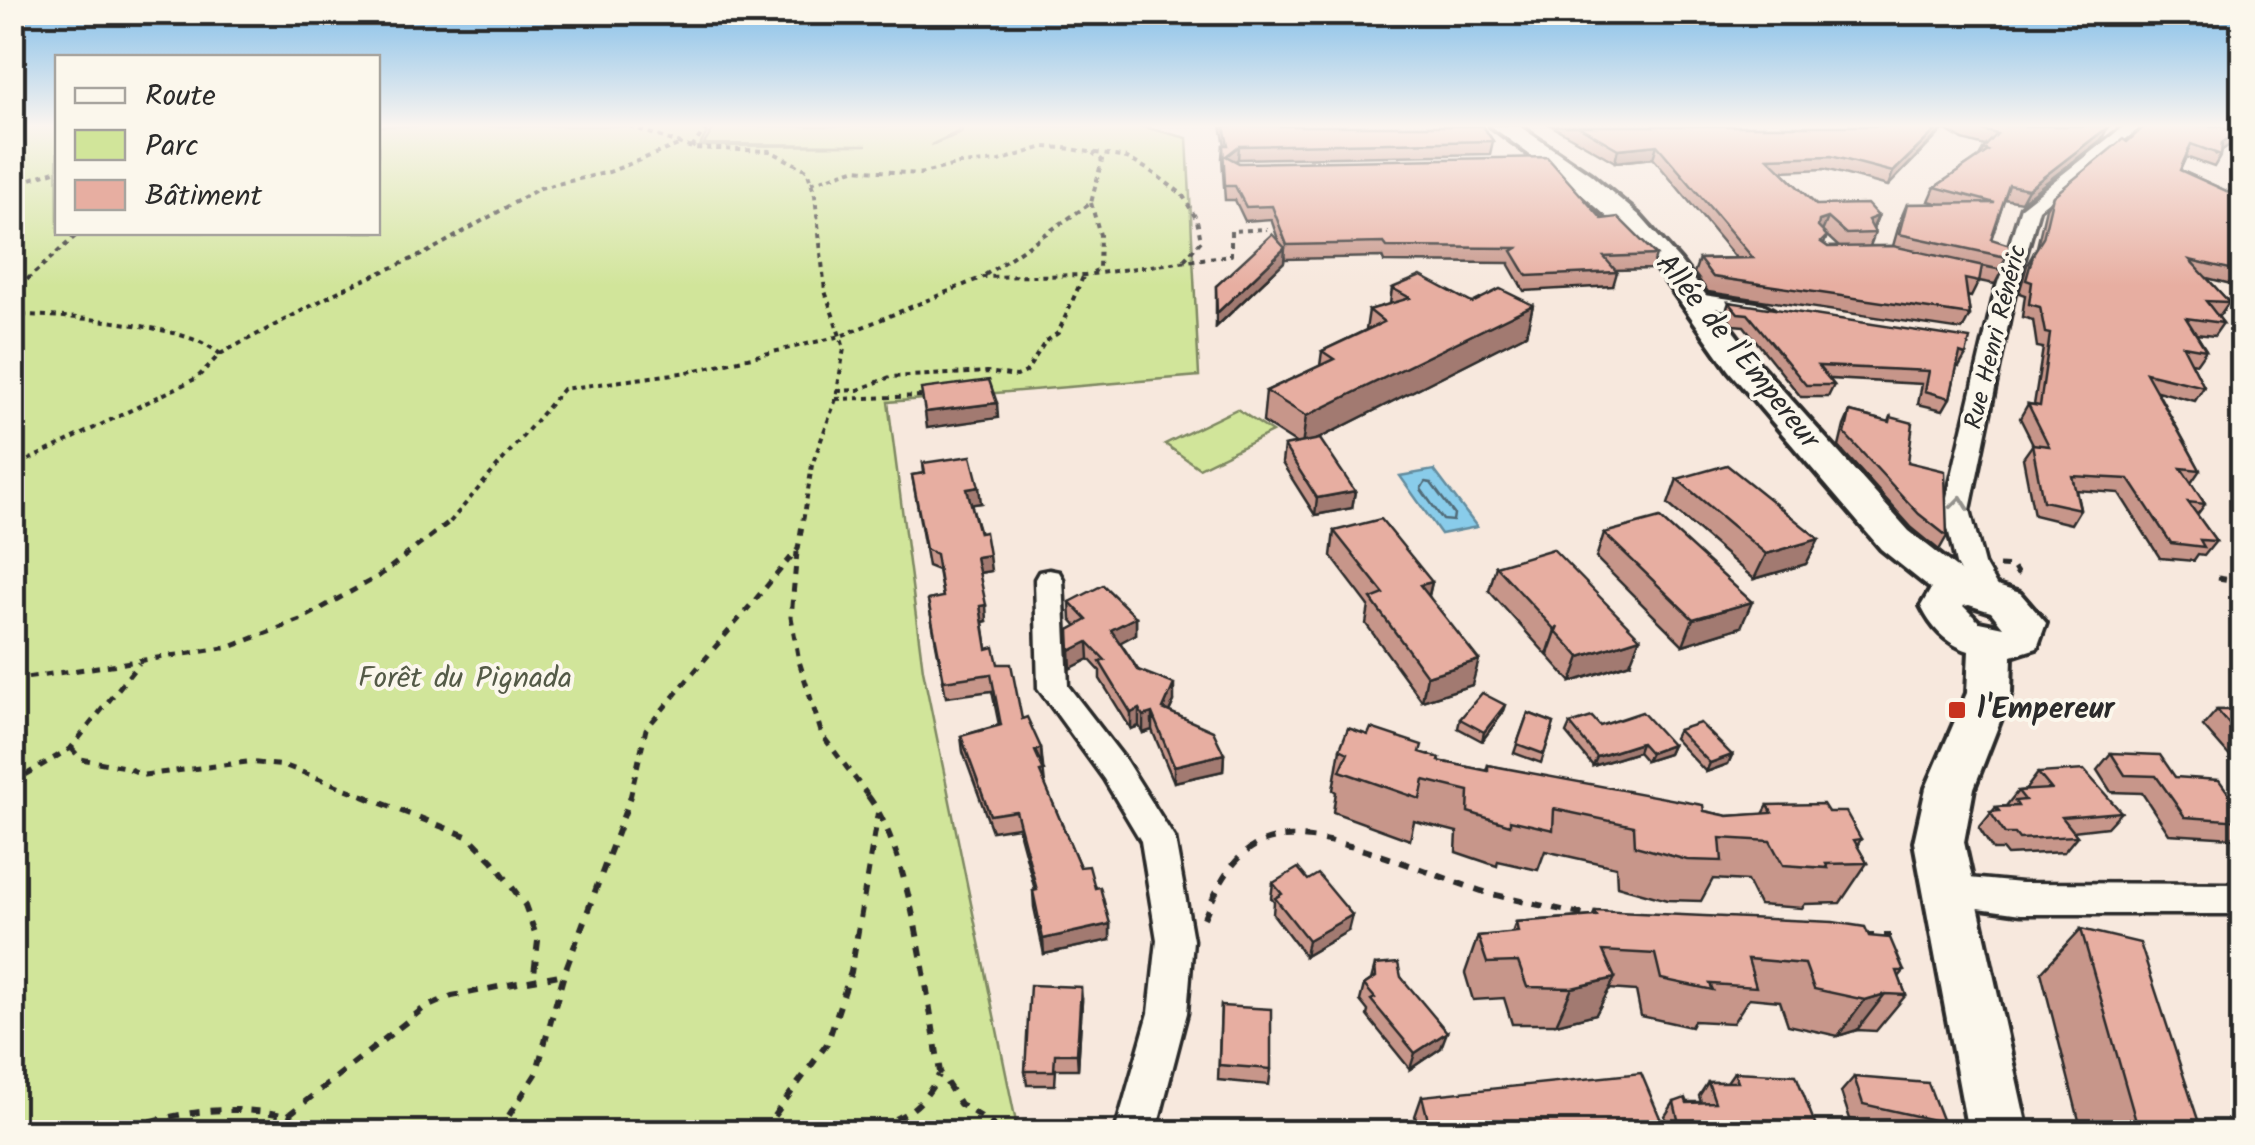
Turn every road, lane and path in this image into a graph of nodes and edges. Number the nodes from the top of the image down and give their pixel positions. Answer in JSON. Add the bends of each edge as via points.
{"nodes":[{"id":1,"x":577,"y":179,"type":"edge"},
{"id":2,"x":810,"y":179,"type":"edge"},
{"id":3,"x":822,"y":179,"type":"edge"},
{"id":4,"x":1097,"y":179,"type":"edge"},
{"id":5,"x":1160,"y":179,"type":"edge"},
{"id":6,"x":1566,"y":179,"type":"edge"},
{"id":7,"x":2065,"y":179,"type":"edge"},
{"id":8,"x":811,"y":183,"type":"junction"},
{"id":9,"x":1092,"y":203,"type":"junction"},
{"id":10,"x":1267,"y":229,"type":"dead end"},
{"id":11,"x":77,"y":235,"type":"edge"},
{"id":12,"x":1181,"y":263,"type":"junction"},
{"id":13,"x":1085,"y":275,"type":"junction"},
{"id":14,"x":983,"y":277,"type":"junction"},
{"id":15,"x":12,"y":293,"type":"edge"},
{"id":16,"x":1691,"y":299,"type":"junction"},
{"id":17,"x":1785,"y":313,"type":"edge"},
{"id":18,"x":12,"y":315,"type":"edge"},
{"id":19,"x":841,"y":336,"type":"junction"},
{"id":20,"x":220,"y":354,"type":"junction"},
{"id":21,"x":837,"y":391,"type":"junction"},
{"id":22,"x":930,"y":396,"type":"edge"},
{"id":23,"x":836,"y":400,"type":"junction"},
{"id":24,"x":12,"y":468,"type":"edge"},
{"id":25,"x":798,"y":549,"type":"junction"},
{"id":26,"x":2218,"y":578,"type":"dead end"},
{"id":27,"x":1050,"y":580,"type":"dead end"},
{"id":28,"x":2242,"y":582,"type":"edge"},
{"id":29,"x":1978,"y":609,"type":"junction"},
{"id":30,"x":139,"y":662,"type":"junction"},
{"id":31,"x":12,"y":680,"type":"edge"},
{"id":32,"x":71,"y":748,"type":"junction"},
{"id":33,"x":12,"y":783,"type":"edge"},
{"id":34,"x":878,"y":810,"type":"junction"},
{"id":35,"x":1948,"y":890,"type":"junction"},
{"id":36,"x":2242,"y":899,"type":"edge"},
{"id":37,"x":1600,"y":918,"type":"edge"},
{"id":38,"x":1855,"y":936,"type":"edge"},
{"id":39,"x":1891,"y":936,"type":"edge"},
{"id":40,"x":1174,"y":950,"type":"junction"},
{"id":41,"x":564,"y":974,"type":"junction"},
{"id":42,"x":534,"y":982,"type":"junction"},
{"id":43,"x":940,"y":1072,"type":"junction"},
{"id":44,"x":287,"y":1116,"type":"junction"},
{"id":45,"x":112,"y":1132,"type":"edge"},
{"id":46,"x":315,"y":1132,"type":"edge"},
{"id":47,"x":498,"y":1132,"type":"edge"},
{"id":48,"x":762,"y":1132,"type":"edge"},
{"id":49,"x":817,"y":1132,"type":"edge"},
{"id":50,"x":994,"y":1132,"type":"edge"},
{"id":51,"x":1136,"y":1132,"type":"edge"},
{"id":52,"x":1998,"y":1132,"type":"edge"}],
"edges":[{"from":1,"to":20,"type":"path","via":[[540,188],[426,253]]},
{"from":2,"to":8,"type":"path"},
{"from":3,"to":8,"type":"path"},
{"from":4,"to":9,"type":"path"},
{"from":5,"to":12,"type":"path","via":[[1182,194],[1198,220],[1200,241]]},
{"from":6,"to":16,"type":"street","name":"Allée de l'Empereur","via":[[1628,221]]},
{"from":29,"to":7,"type":"street","name":"Rue Henri Rénéric","one_way":true,"via":[[1958,510],[1983,344],[2030,207]]},
{"from":8,"to":19,"type":"path","via":[[825,292]]},
{"from":9,"to":13,"type":"path","via":[[1102,259],[1099,269]]},
{"from":9,"to":14,"type":"path"},
{"from":10,"to":12,"type":"path","via":[[1231,231],[1231,255]]},
{"from":11,"to":15,"type":"path"},
{"from":12,"to":13,"type":"path"},
{"from":13,"to":14,"type":"path"},
{"from":13,"to":21,"type":"path","via":[[1058,333],[1044,342],[1026,372],[890,377]]},
{"from":14,"to":19,"type":"path"},
{"from":16,"to":17,"type":"street"},
{"from":16,"to":29,"type":"street","name":"Allée de l'Empereur","via":[[1894,540]]},
{"from":18,"to":20,"type":"path","via":[[45,313],[146,329],[207,342]]},
{"from":19,"to":21,"type":"path"},
{"from":19,"to":30,"type":"path","via":[[688,372],[563,389],[455,518],[379,576],[300,620],[230,648]]},
{"from":20,"to":24,"type":"path","via":[[197,378]]},
{"from":21,"to":23,"type":"path"},
{"from":22,"to":23,"type":"path"},
{"from":23,"to":25,"type":"path","via":[[812,465]]},
{"from":25,"to":34,"type":"path","via":[[791,617],[813,709],[822,735]]},
{"from":25,"to":41,"type":"path","via":[[646,730],[636,786]]},
{"from":26,"to":28,"type":"path"},
{"from":27,"to":40,"type":"street","via":[[1053,688],[1158,839]]},
{"from":29,"to":35,"type":"street","name":"Rue Henri Rénéric","via":[[1994,661],[1992,695],[1940,813]]},
{"from":30,"to":31,"type":"path"},
{"from":30,"to":32,"type":"path"},
{"from":32,"to":33,"type":"path"},
{"from":32,"to":42,"type":"path","via":[[81,760],[144,776],[247,762],[286,766],[469,837],[526,906],[538,941]]},
{"from":34,"to":43,"type":"path","via":[[908,893]]},
{"from":34,"to":48,"type":"path","via":[[851,972],[826,1044]]},
{"from":35,"to":36,"type":"street","via":[[2026,898]]},
{"from":35,"to":52,"type":"street","name":"Rue Henri Rénéric"},
{"from":37,"to":40,"type":"path","via":[[1489,893],[1306,836],[1273,836],[1226,871],[1193,943]]},
{"from":38,"to":39,"type":"path"},
{"from":40,"to":51,"type":"street","via":[[1168,1013]]},
{"from":41,"to":42,"type":"path"},
{"from":41,"to":47,"type":"path","via":[[536,1074]]},
{"from":42,"to":44,"type":"path","via":[[452,996],[424,1008]]},
{"from":43,"to":49,"type":"path","via":[[913,1114],[874,1128]]},
{"from":43,"to":50,"type":"path","via":[[948,1094],[993,1124]]},
{"from":44,"to":45,"type":"path","via":[[238,1104],[202,1107]]},
{"from":44,"to":46,"type":"path"}]}
